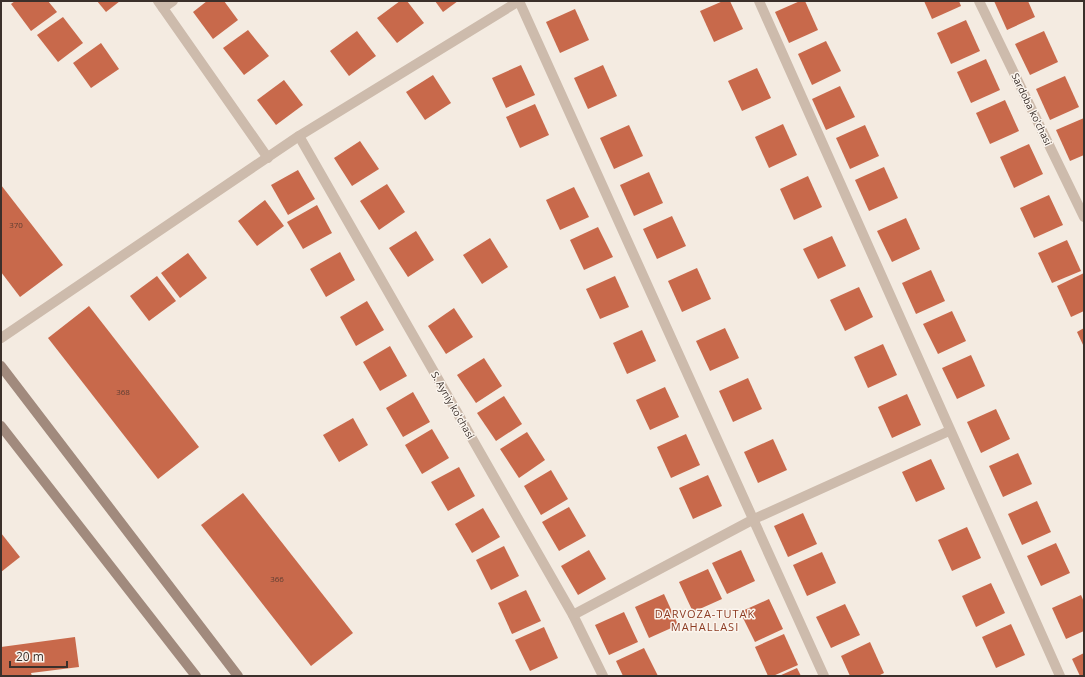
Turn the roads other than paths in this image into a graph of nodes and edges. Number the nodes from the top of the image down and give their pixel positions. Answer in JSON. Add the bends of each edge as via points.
{"nodes":[{"id":1,"x":173,"y":1,"type":"edge"},
{"id":2,"x":519,"y":1,"type":"edge"},
{"id":3,"x":759,"y":1,"type":"edge"},
{"id":4,"x":980,"y":1,"type":"edge"},
{"id":5,"x":161,"y":4,"type":"edge"},
{"id":6,"x":299,"y":136,"type":"junction"},
{"id":7,"x":268,"y":158,"type":"junction"},
{"id":8,"x":1084,"y":217,"type":"edge"},
{"id":9,"x":1,"y":338,"type":"edge"},
{"id":10,"x":1,"y":366,"type":"edge"},
{"id":11,"x":1,"y":426,"type":"edge"},
{"id":12,"x":949,"y":431,"type":"junction"},
{"id":13,"x":754,"y":519,"type":"junction"},
{"id":14,"x":573,"y":615,"type":"junction"},
{"id":15,"x":196,"y":676,"type":"edge"},
{"id":16,"x":238,"y":676,"type":"edge"},
{"id":17,"x":603,"y":676,"type":"edge"},
{"id":18,"x":824,"y":676,"type":"edge"},
{"id":19,"x":1060,"y":676,"type":"edge"}],
"edges":[{"from":1,"to":5,"type":"street"},
{"from":2,"to":6,"type":"street"},
{"from":2,"to":13,"type":"street"},
{"from":3,"to":12,"type":"street"},
{"from":4,"to":8,"type":"street","name":"Sardoba ko'chasi"},
{"from":5,"to":7,"type":"street"},
{"from":6,"to":7,"type":"street"},
{"from":6,"to":14,"type":"street","name":"S. Ayniy ko'chasi"},
{"from":7,"to":9,"type":"street"},
{"from":10,"to":16,"type":"main road"},
{"from":11,"to":15,"type":"main road"},
{"from":12,"to":13,"type":"street"},
{"from":12,"to":19,"type":"street"},
{"from":13,"to":14,"type":"street"},
{"from":13,"to":18,"type":"street"},
{"from":14,"to":17,"type":"street","name":"S. Ayniy ko'chasi"}]}
